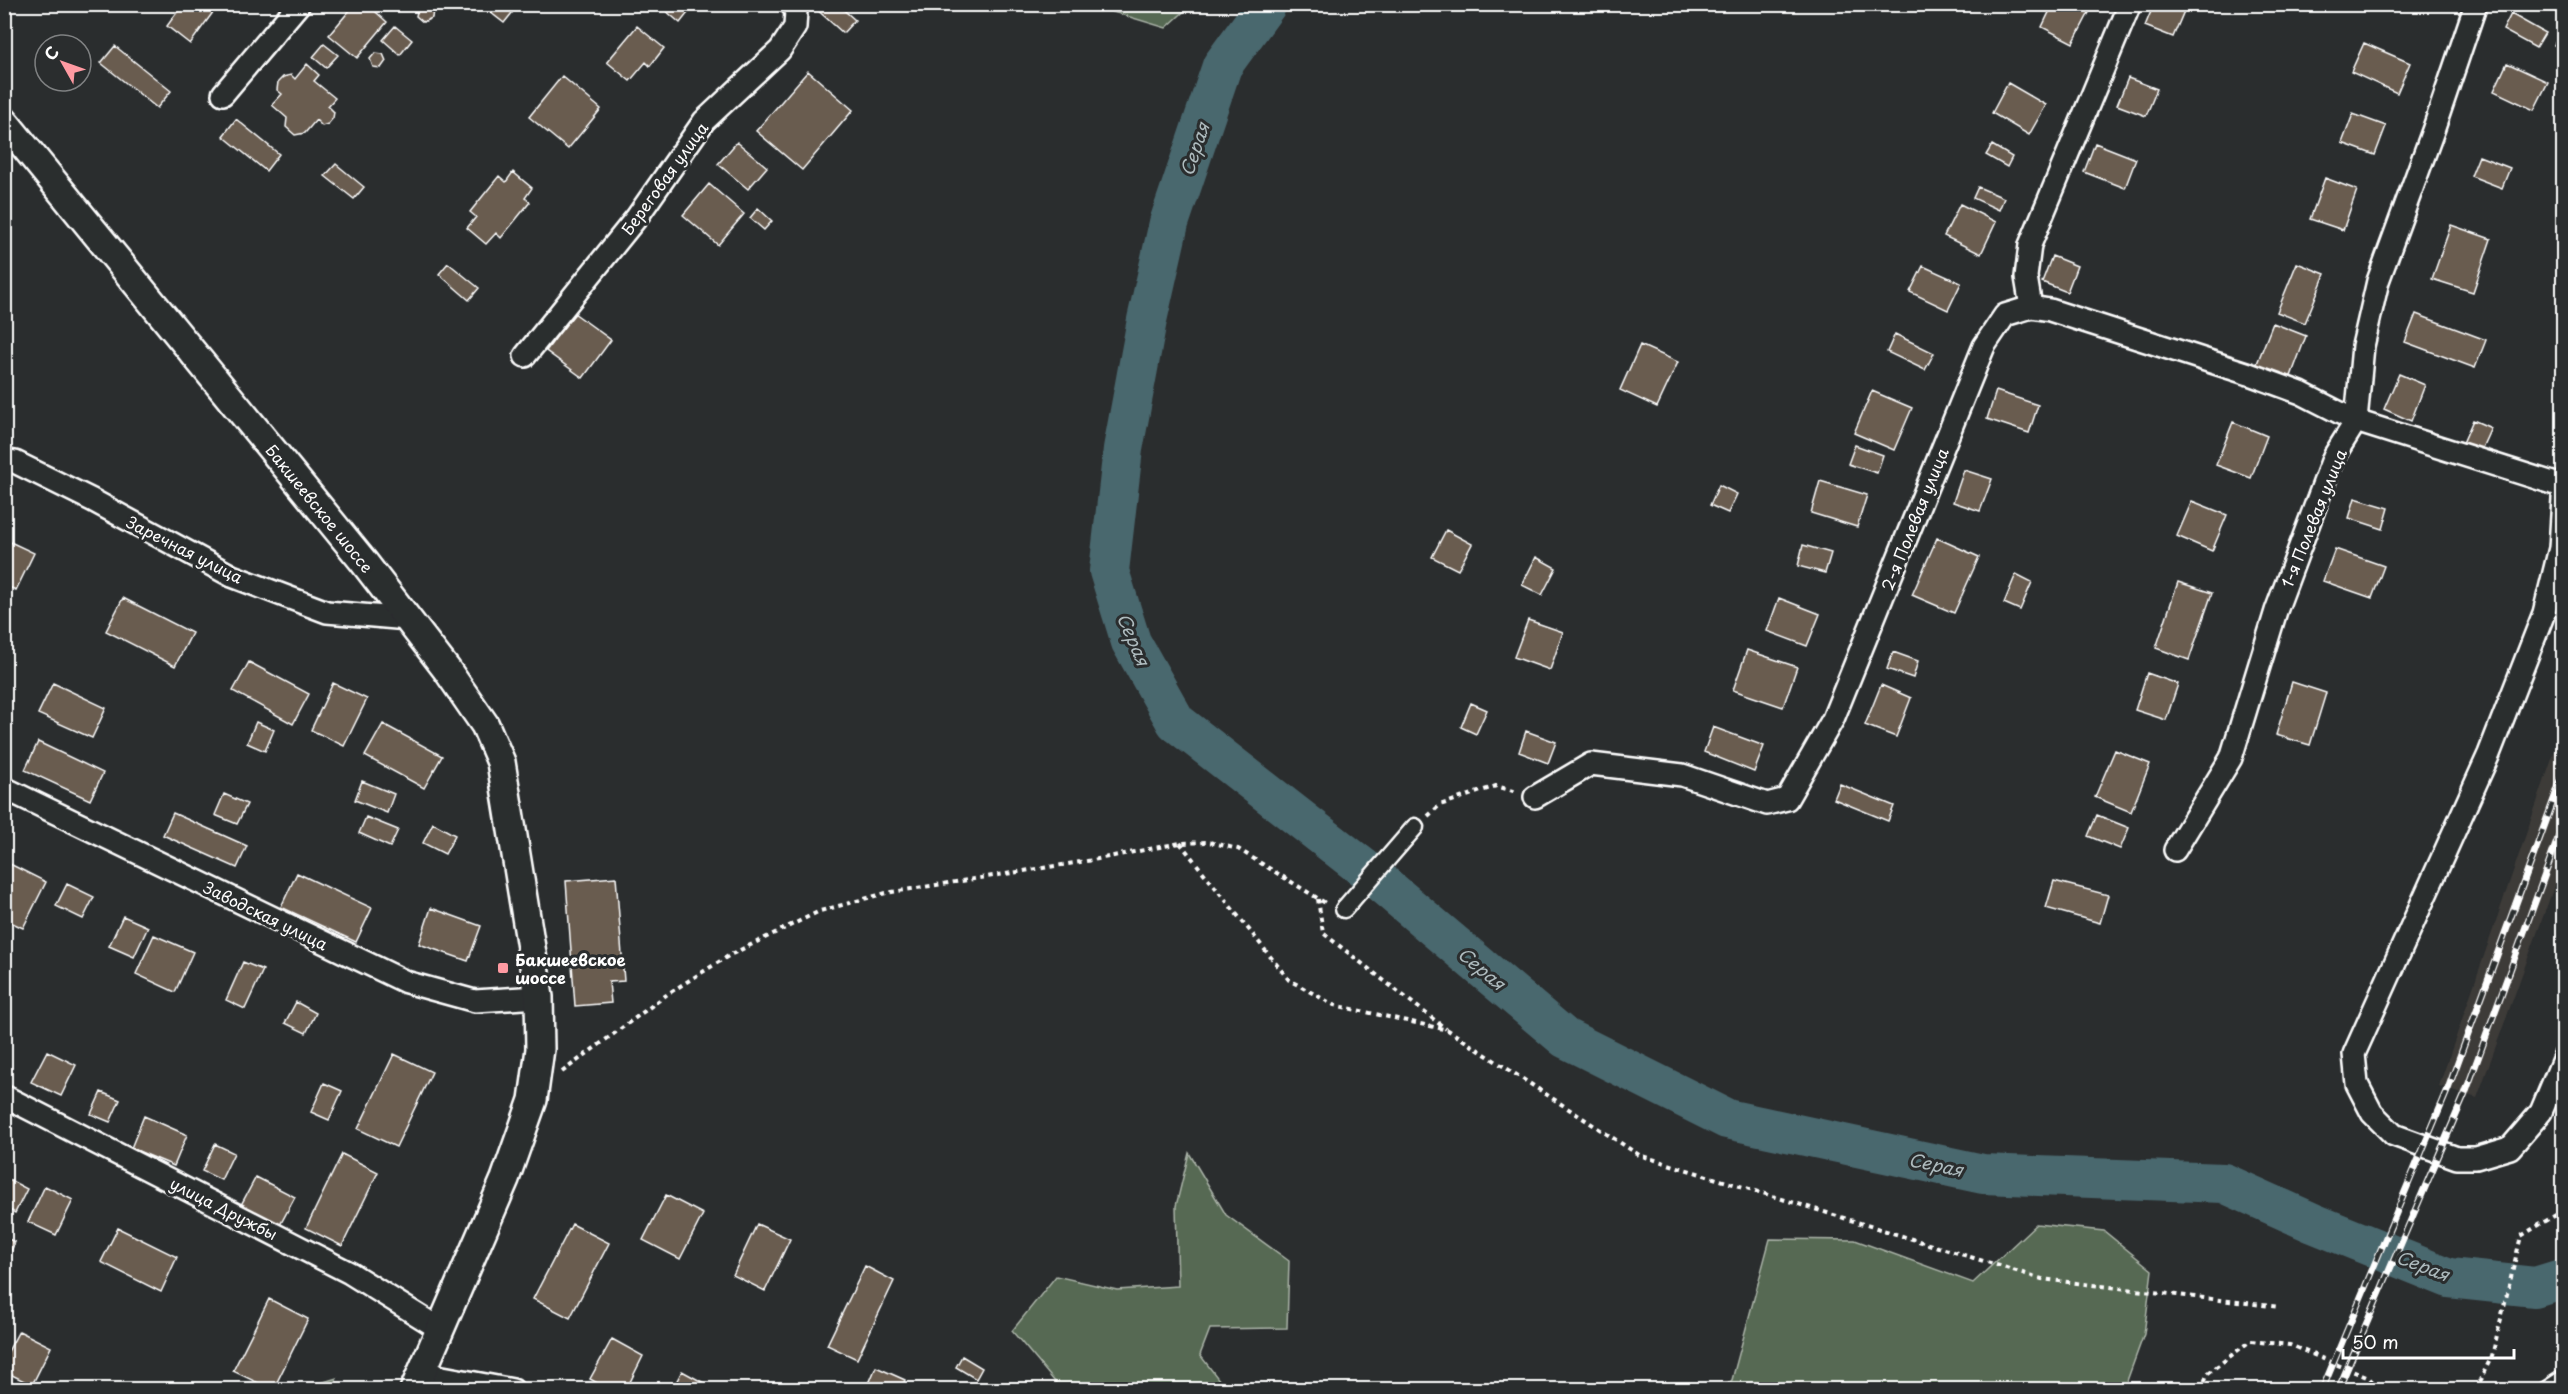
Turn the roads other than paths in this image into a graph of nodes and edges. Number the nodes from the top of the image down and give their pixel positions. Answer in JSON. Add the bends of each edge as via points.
{"nodes":[{"id":1,"x":299,"y":4,"type":"edge"},
{"id":2,"x":791,"y":4,"type":"edge"},
{"id":3,"x":2130,"y":4,"type":"edge"},
{"id":4,"x":2476,"y":4,"type":"edge"},
{"id":5,"x":223,"y":94,"type":"dead end"},
{"id":6,"x":4,"y":121,"type":"edge"},
{"id":7,"x":2031,"y":307,"type":"junction"},
{"id":8,"x":525,"y":356,"type":"dead end"},
{"id":9,"x":2356,"y":421,"type":"junction"},
{"id":10,"x":4,"y":460,"type":"edge"},
{"id":11,"x":2563,"y":484,"type":"edge"},
{"id":12,"x":408,"y":619,"type":"junction"},
{"id":13,"x":4,"y":788,"type":"edge"},
{"id":14,"x":1535,"y":797,"type":"road end"},
{"id":15,"x":1415,"y":827,"type":"road end"},
{"id":16,"x":2175,"y":849,"type":"dead end"},
{"id":17,"x":1344,"y":909,"type":"road end"},
{"id":18,"x":539,"y":997,"type":"junction"},
{"id":19,"x":2564,"y":1057,"type":"edge"},
{"id":20,"x":4,"y":1096,"type":"edge"},
{"id":21,"x":440,"y":1329,"type":"junction"},
{"id":22,"x":2564,"y":1375,"type":"edge"},
{"id":23,"x":417,"y":1381,"type":"edge"},
{"id":24,"x":513,"y":1389,"type":"edge"},
{"id":25,"x":2541,"y":1389,"type":"edge"}],
"edges":[{"from":1,"to":5,"type":"street"},
{"from":2,"to":8,"type":"street","name":"Береговая улица","via":[[796,11],[795,27],[780,50],[704,121],[638,217]]},
{"from":3,"to":7,"type":"street","via":[[2030,245],[2026,277]]},
{"from":4,"to":9,"type":"street","name":"1-я Полевая улица","via":[[2378,281],[2363,346]]},
{"from":6,"to":12,"type":"street","name":"Бакшеевское шоссе"},
{"from":7,"to":9,"type":"street","via":[[2249,374],[2301,393]]},
{"from":7,"to":14,"type":"street","name":"2-я Полевая улица","via":[[2005,315],[1984,346],[1833,719],[1787,799],[1767,804],[1682,775],[1590,764]]},
{"from":9,"to":11,"type":"street"},
{"from":9,"to":16,"type":"street","name":"1-я Полевая улица","via":[[2334,456],[2276,611],[2231,758]]},
{"from":10,"to":12,"type":"street","name":"Заречная улица","via":[[92,500],[232,576],[327,612]]},
{"from":11,"to":19,"type":"street","via":[[2560,548],[2544,613],[2489,754],[2354,1054],[2357,1084],[2372,1113],[2394,1135],[2457,1158],[2476,1158],[2510,1148],[2541,1112]]},
{"from":12,"to":18,"type":"street","name":"Бакшеевское шоссе","via":[[485,725],[501,762]]},
{"from":13,"to":18,"type":"street","name":"Заводская улица","via":[[406,982],[476,1001]]},
{"from":15,"to":17,"type":"street"},
{"from":18,"to":21,"type":"street","name":"Бакшеевское шоссе","via":[[540,1049],[533,1100],[505,1179]]},
{"from":20,"to":21,"type":"street","name":"улица Дружбы","via":[[350,1273]]},
{"from":21,"to":23,"type":"street","name":"Бакшеевское шоссе"},
{"from":22,"to":25,"type":"lane"},
{"from":23,"to":24,"type":"street"}]}
